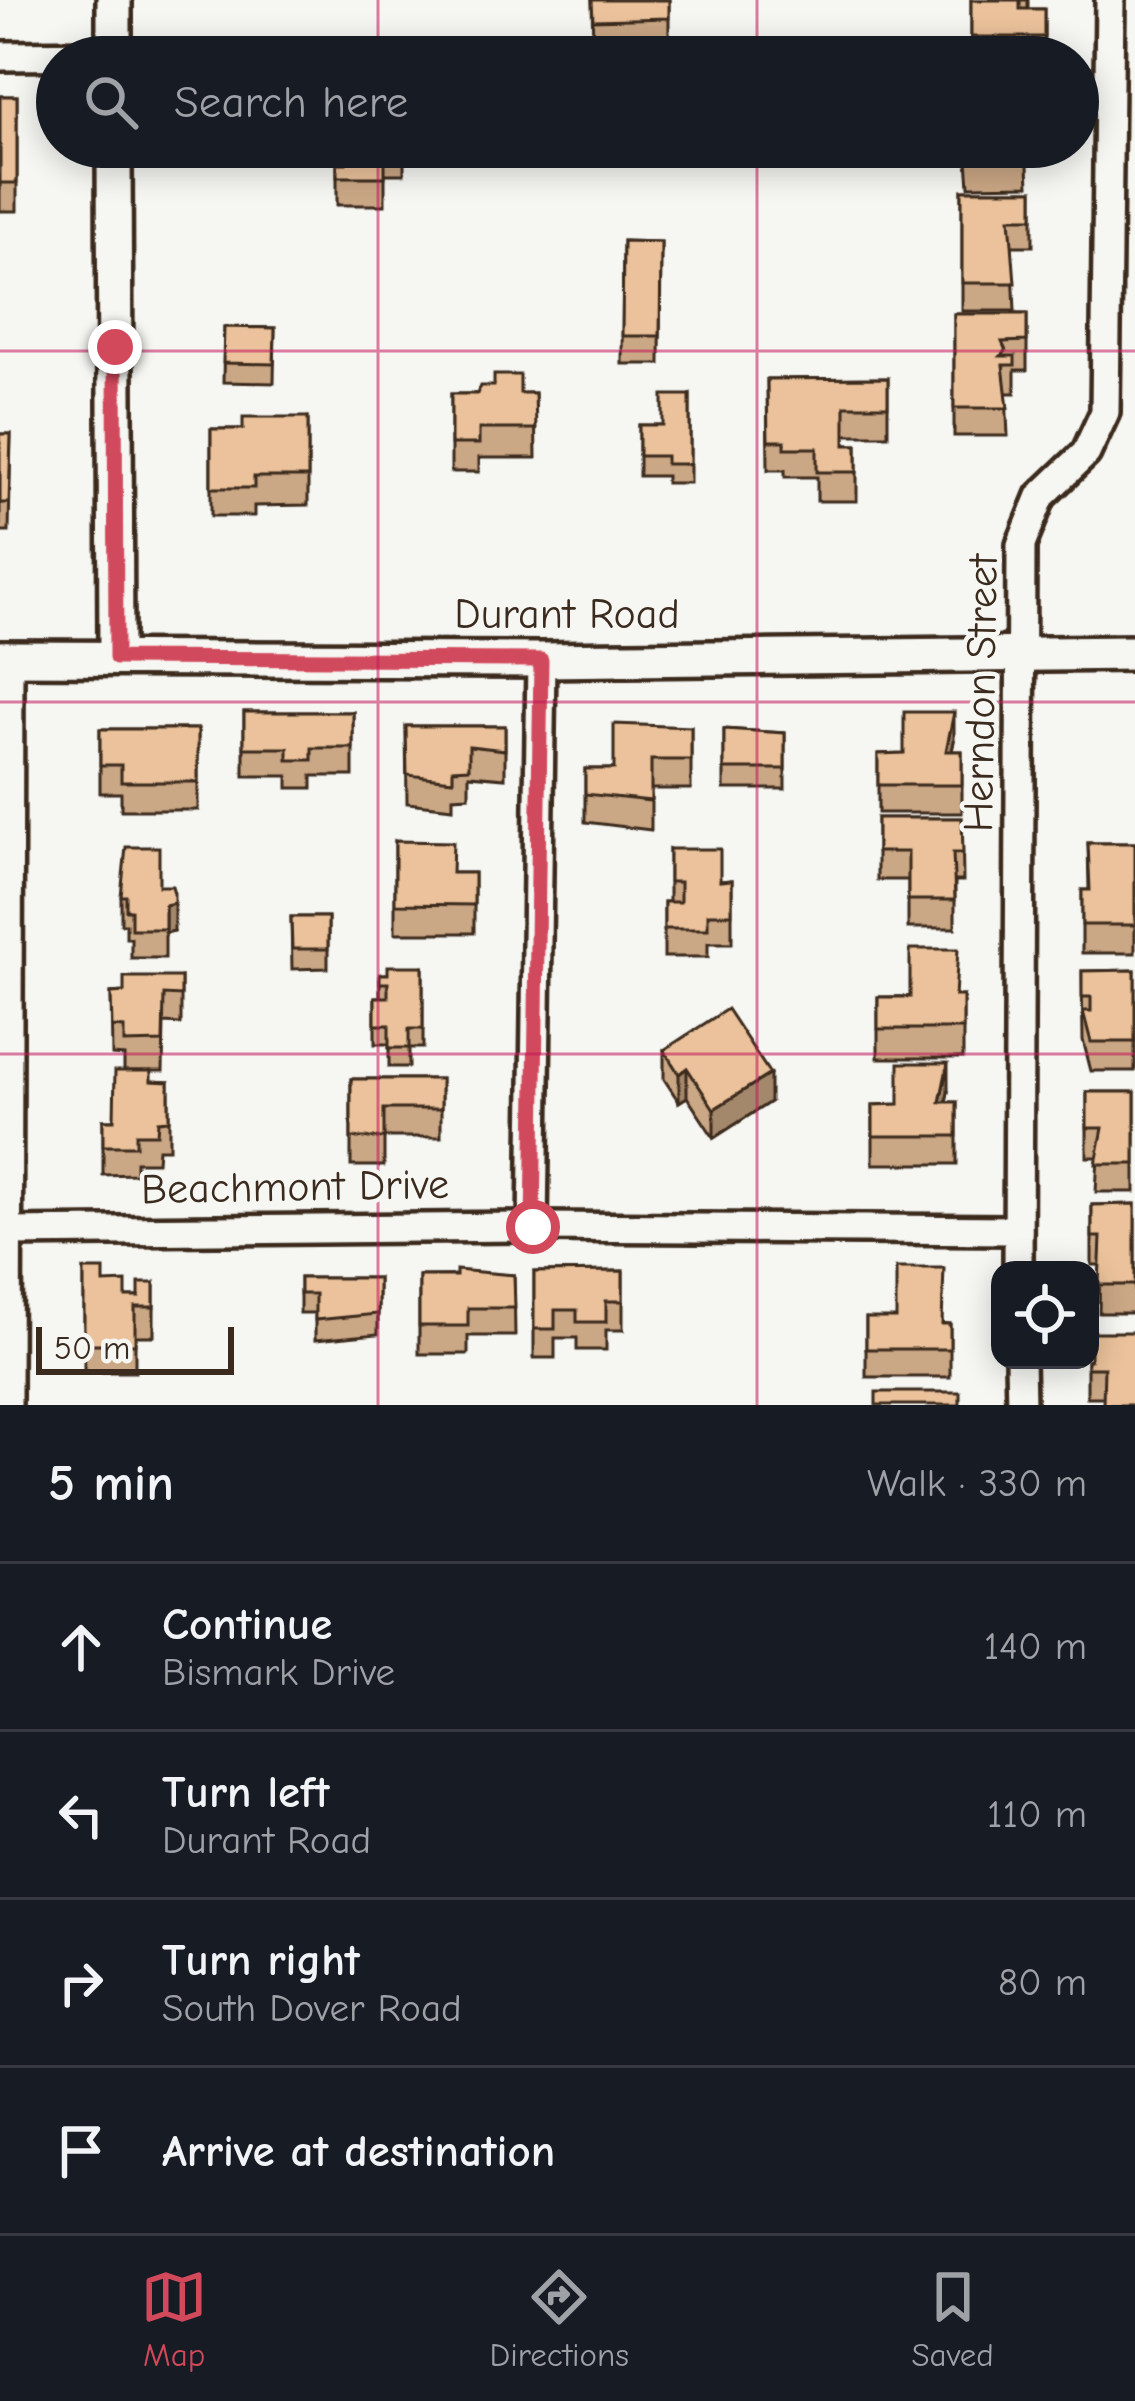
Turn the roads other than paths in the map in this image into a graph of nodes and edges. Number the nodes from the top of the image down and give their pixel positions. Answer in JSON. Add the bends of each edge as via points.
{"nodes":[{"id":1,"x":114,"y":0,"type":"edge"},
{"id":2,"x":1110,"y":0,"type":"edge"},
{"id":3,"x":114,"y":36,"type":"edge"},
{"id":4,"x":0,"y":56,"type":"edge"},
{"id":5,"x":36,"y":56,"type":"edge"},
{"id":6,"x":115,"y":168,"type":"edge"},
{"id":7,"x":1021,"y":652,"type":"junction"},
{"id":8,"x":1135,"y":652,"type":"edge"},
{"id":9,"x":3,"y":658,"type":"edge"},
{"id":10,"x":116,"y":658,"type":"junction"},
{"id":11,"x":541,"y":660,"type":"junction"},
{"id":12,"x":533,"y":1227,"type":"junction"},
{"id":13,"x":1018,"y":1230,"type":"junction"},
{"id":14,"x":4,"y":1232,"type":"junction"},
{"id":15,"x":1018,"y":1261,"type":"edge"},
{"id":16,"x":1020,"y":1369,"type":"edge"},
{"id":17,"x":4,"y":1405,"type":"edge"},
{"id":18,"x":1021,"y":1405,"type":"edge"}],
"edges":[{"from":1,"to":3,"type":"street"},
{"from":2,"to":7,"type":"street","name":"Herndon Street","via":[[1105,412],[1086,453],[1042,496],[1021,545]]},
{"from":4,"to":5,"type":"street"},
{"from":6,"to":10,"type":"street"},
{"from":7,"to":8,"type":"street","name":"Durant Road"},
{"from":7,"to":11,"type":"street","name":"Durant Road"},
{"from":7,"to":13,"type":"street","name":"Herndon Street"},
{"from":9,"to":10,"type":"street","name":"Durant Road"},
{"from":9,"to":14,"type":"street"},
{"from":10,"to":11,"type":"street","name":"Durant Road"},
{"from":11,"to":12,"type":"street"},
{"from":12,"to":13,"type":"street","name":"Beachmont Drive"},
{"from":12,"to":14,"type":"street","name":"Beachmont Drive"},
{"from":13,"to":15,"type":"street","name":"Herndon Street"},
{"from":14,"to":17,"type":"street"},
{"from":16,"to":18,"type":"street"}]}
